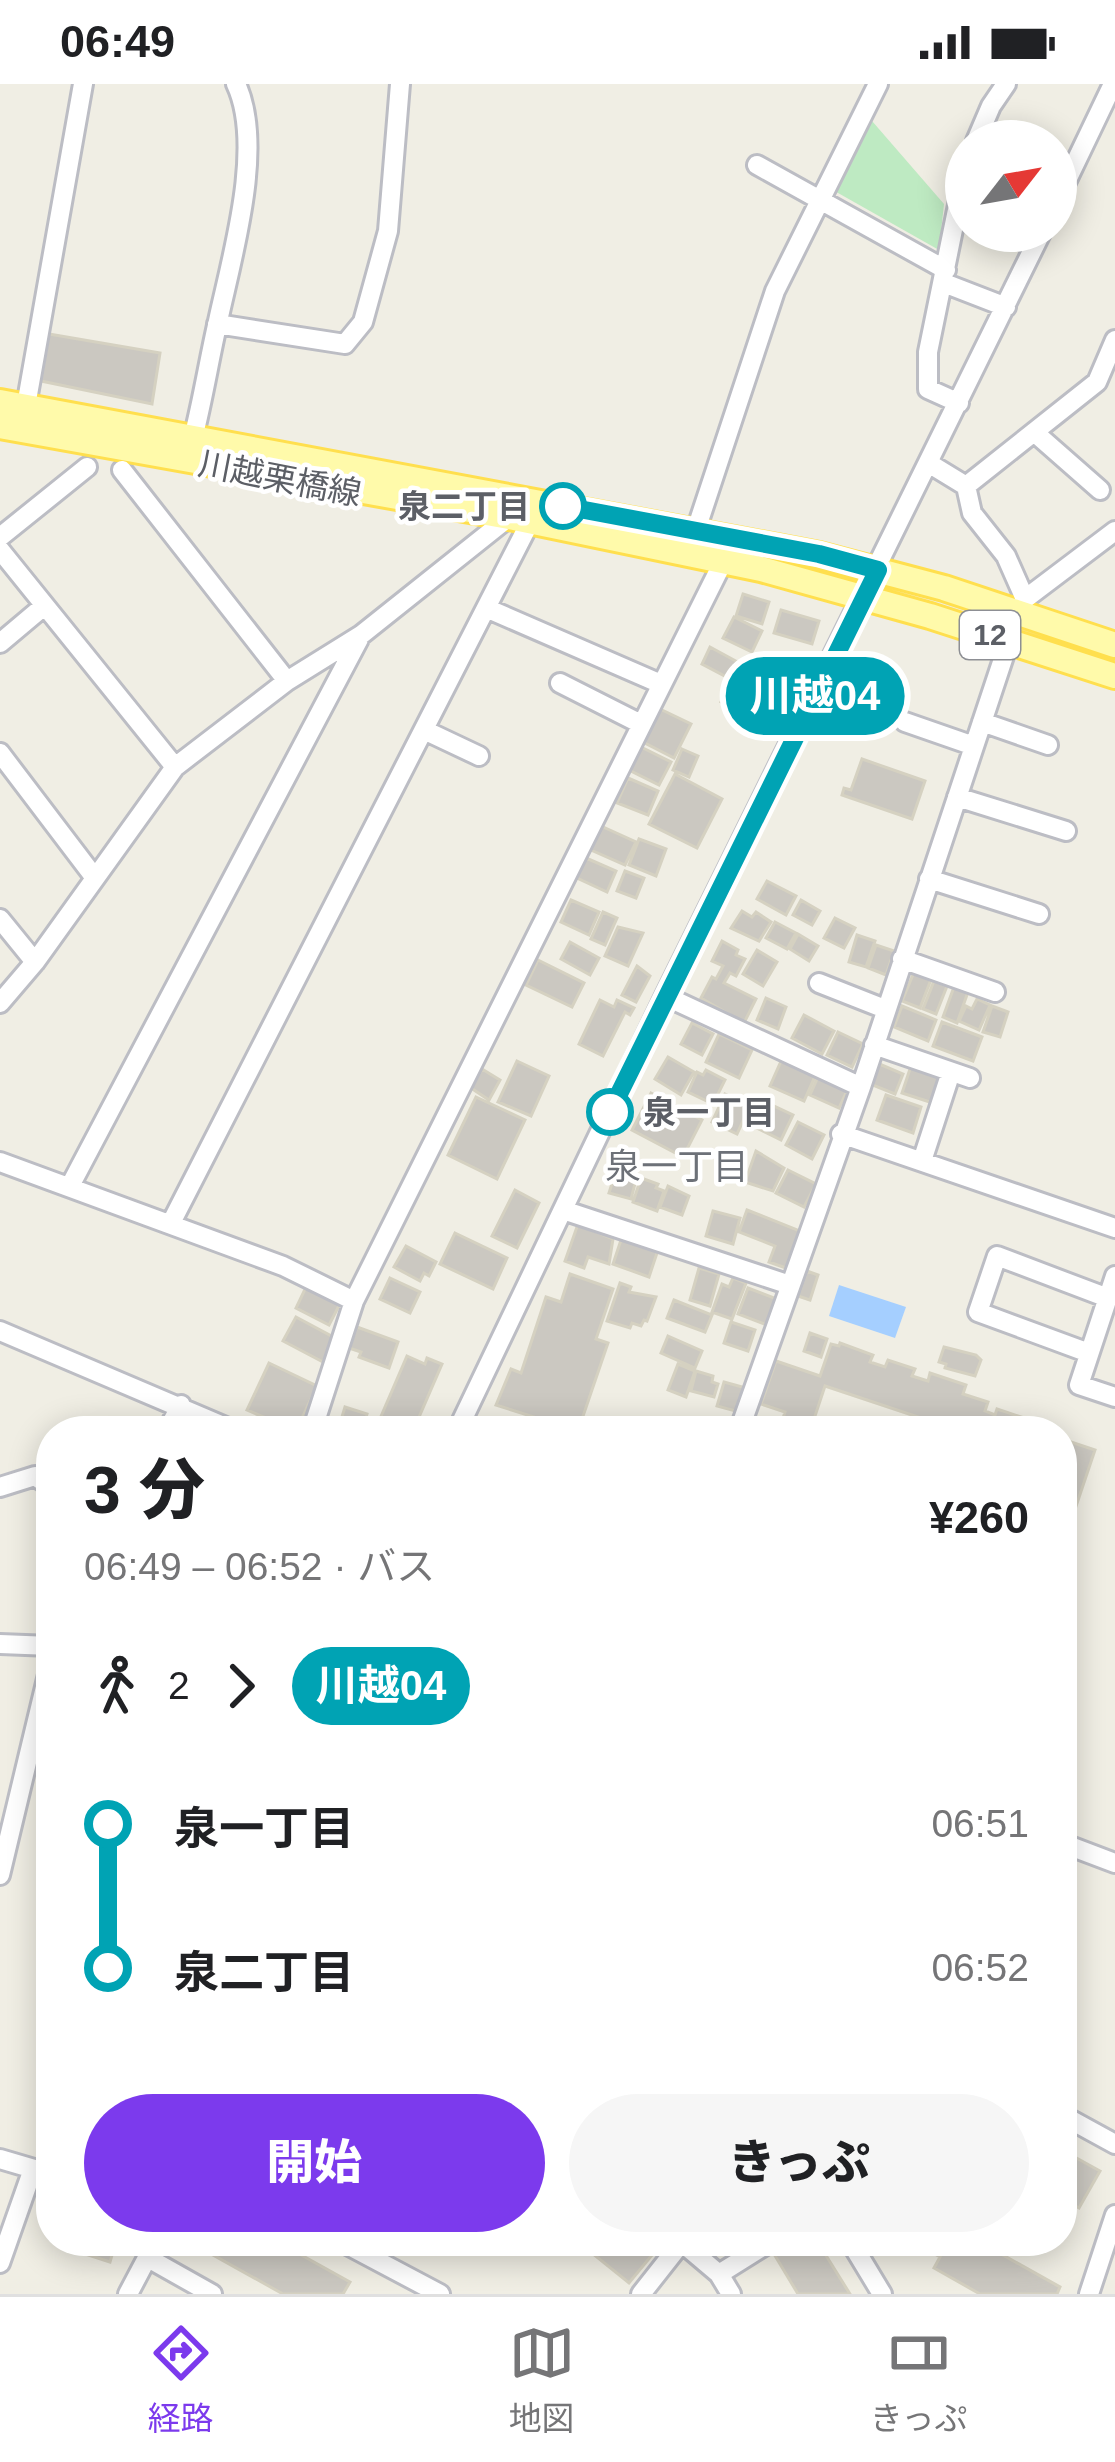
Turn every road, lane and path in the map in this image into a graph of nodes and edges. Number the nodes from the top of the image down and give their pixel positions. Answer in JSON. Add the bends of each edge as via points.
{"nodes":[{"id":1,"x":83,"y":84,"type":"edge"},
{"id":2,"x":236,"y":84,"type":"edge"},
{"id":3,"x":400,"y":84,"type":"edge"},
{"id":4,"x":878,"y":84,"type":"edge"},
{"id":5,"x":1006,"y":84,"type":"edge"},
{"id":6,"x":1113,"y":84,"type":"edge"},
{"id":7,"x":985,"y":120,"type":"edge"},
{"id":8,"x":1107,"y":120,"type":"edge"},
{"id":9,"x":757,"y":166,"type":"dead end"},
{"id":10,"x":1077,"y":169,"type":"edge"},
{"id":11,"x":822,"y":201,"type":"junction"},
{"id":12,"x":950,"y":252,"type":"edge"},
{"id":13,"x":1032,"y":252,"type":"edge"},
{"id":14,"x":945,"y":277,"type":"junction"},
{"id":15,"x":1006,"y":307,"type":"junction"},
{"id":16,"x":217,"y":324,"type":"junction"},
{"id":17,"x":1115,"y":340,"type":"edge"},
{"id":18,"x":0,"y":402,"type":"edge"},
{"id":19,"x":959,"y":403,"type":"junction"},
{"id":20,"x":26,"y":406,"type":"junction"},
{"id":21,"x":0,"y":426,"type":"edge"},
{"id":22,"x":1034,"y":433,"type":"junction"},
{"id":23,"x":193,"y":438,"type":"junction"},
{"id":24,"x":930,"y":464,"type":"junction"},
{"id":25,"x":87,"y":467,"type":"dead end"},
{"id":26,"x":122,"y":470,"type":"dead end"},
{"id":27,"x":967,"y":487,"type":"junction"},
{"id":28,"x":1100,"y":490,"type":"dead end"},
{"id":29,"x":519,"y":519,"type":"junction"},
{"id":30,"x":696,"y":530,"type":"junction"},
{"id":31,"x":1115,"y":531,"type":"edge"},
{"id":32,"x":0,"y":537,"type":"edge"},
{"id":33,"x":0,"y":550,"type":"edge"},
{"id":34,"x":723,"y":562,"type":"junction"},
{"id":35,"x":878,"y":570,"type":"junction"},
{"id":36,"x":865,"y":597,"type":"junction"},
{"id":37,"x":44,"y":605,"type":"junction"},
{"id":38,"x":1022,"y":606,"type":"junction"},
{"id":39,"x":486,"y":608,"type":"junction"},
{"id":40,"x":361,"y":635,"type":"junction"},
{"id":41,"x":1010,"y":641,"type":"junction"},
{"id":42,"x":1109,"y":642,"type":"edge"},
{"id":43,"x":0,"y":643,"type":"edge"},
{"id":44,"x":1115,"y":679,"type":"edge"},
{"id":45,"x":287,"y":681,"type":"junction"},
{"id":46,"x":560,"y":683,"type":"dead end"},
{"id":47,"x":661,"y":684,"type":"junction"},
{"id":48,"x":905,"y":722,"type":"dead end"},
{"id":49,"x":982,"y":722,"type":"junction"},
{"id":50,"x":641,"y":724,"type":"junction"},
{"id":51,"x":424,"y":730,"type":"junction"},
{"id":52,"x":1048,"y":745,"type":"dead end"},
{"id":53,"x":974,"y":746,"type":"junction"},
{"id":54,"x":0,"y":753,"type":"edge"},
{"id":55,"x":479,"y":756,"type":"dead end"},
{"id":56,"x":175,"y":767,"type":"junction"},
{"id":57,"x":957,"y":797,"type":"junction"},
{"id":58,"x":1066,"y":831,"type":"dead end"},
{"id":59,"x":95,"y":878,"type":"junction"},
{"id":60,"x":929,"y":879,"type":"junction"},
{"id":61,"x":1039,"y":914,"type":"dead end"},
{"id":62,"x":0,"y":919,"type":"edge"},
{"id":63,"x":902,"y":959,"type":"junction"},
{"id":64,"x":35,"y":962,"type":"junction"},
{"id":65,"x":819,"y":983,"type":"dead end"},
{"id":66,"x":995,"y":992,"type":"dead end"},
{"id":67,"x":665,"y":996,"type":"junction"},
{"id":68,"x":0,"y":1003,"type":"edge"},
{"id":69,"x":885,"y":1009,"type":"junction"},
{"id":70,"x":874,"y":1045,"type":"junction"},
{"id":71,"x":861,"y":1087,"type":"junction"},
{"id":72,"x":842,"y":1134,"type":"junction"},
{"id":73,"x":922,"y":1161,"type":"junction"},
{"id":74,"x":0,"y":1162,"type":"edge"},
{"id":75,"x":70,"y":1186,"type":"junction"},
{"id":76,"x":563,"y":1210,"type":"junction"},
{"id":77,"x":171,"y":1223,"type":"junction"},
{"id":78,"x":1115,"y":1228,"type":"edge"},
{"id":79,"x":1115,"y":1276,"type":"edge"},
{"id":80,"x":790,"y":1285,"type":"junction"},
{"id":81,"x":1108,"y":1298,"type":"junction"},
{"id":82,"x":354,"y":1301,"type":"junction"},
{"id":83,"x":0,"y":1331,"type":"edge"},
{"id":84,"x":1089,"y":1354,"type":"junction"},
{"id":85,"x":1115,"y":1397,"type":"edge"},
{"id":86,"x":181,"y":1406,"type":"junction"},
{"id":87,"x":175,"y":1416,"type":"edge"},
{"id":88,"x":203,"y":1416,"type":"edge"},
{"id":89,"x":317,"y":1416,"type":"edge"},
{"id":90,"x":464,"y":1416,"type":"edge"},
{"id":91,"x":744,"y":1416,"type":"edge"},
{"id":92,"x":36,"y":1477,"type":"edge"},
{"id":93,"x":0,"y":1487,"type":"edge"},
{"id":94,"x":0,"y":1644,"type":"edge"},
{"id":95,"x":36,"y":1645,"type":"edge"},
{"id":96,"x":36,"y":1741,"type":"edge"},
{"id":97,"x":1077,"y":1849,"type":"edge"},
{"id":98,"x":1115,"y":1863,"type":"edge"},
{"id":99,"x":0,"y":1875,"type":"edge"},
{"id":100,"x":1077,"y":2123,"type":"edge"},
{"id":101,"x":1115,"y":2144,"type":"edge"},
{"id":102,"x":0,"y":2159,"type":"edge"},
{"id":103,"x":36,"y":2170,"type":"edge"},
{"id":104,"x":36,"y":2185,"type":"edge"},
{"id":105,"x":1115,"y":2215,"type":"edge"},
{"id":106,"x":149,"y":2256,"type":"edge"},
{"id":107,"x":160,"y":2256,"type":"edge"},
{"id":108,"x":368,"y":2256,"type":"edge"},
{"id":109,"x":670,"y":2256,"type":"edge"},
{"id":110,"x":698,"y":2256,"type":"edge"},
{"id":111,"x":748,"y":2256,"type":"edge"},
{"id":112,"x":859,"y":2256,"type":"edge"},
{"id":113,"x":0,"y":2263,"type":"edge"},
{"id":114,"x":719,"y":2274,"type":"junction"},
{"id":115,"x":128,"y":2294,"type":"edge"},
{"id":116,"x":212,"y":2294,"type":"edge"},
{"id":117,"x":440,"y":2294,"type":"edge"},
{"id":118,"x":641,"y":2294,"type":"edge"},
{"id":119,"x":731,"y":2294,"type":"edge"},
{"id":120,"x":882,"y":2294,"type":"edge"},
{"id":121,"x":1089,"y":2294,"type":"edge"}],
"edges":[{"from":1,"to":20,"type":"street"},
{"from":2,"to":16,"type":"street","via":[[247,153]]},
{"from":3,"to":16,"type":"street","via":[[388,230],[363,322],[345,344]]},
{"from":4,"to":11,"type":"street"},
{"from":5,"to":7,"type":"street"},
{"from":6,"to":8,"type":"street"},
{"from":8,"to":10,"type":"street"},
{"from":9,"to":11,"type":"street"},
{"from":11,"to":14,"type":"street"},
{"from":11,"to":30,"type":"street","via":[[775,291]]},
{"from":12,"to":14,"type":"street"},
{"from":13,"to":15,"type":"street"},
{"from":14,"to":15,"type":"street"},
{"from":14,"to":19,"type":"street","via":[[928,389]]},
{"from":15,"to":19,"type":"street"},
{"from":16,"to":23,"type":"street"},
{"from":17,"to":22,"type":"street","via":[[1097,382]]},
{"from":18,"to":20,"type":"main road","name":"川越栗橋線","number":"12"},
{"from":19,"to":24,"type":"street"},
{"from":20,"to":23,"type":"main road","name":"川越栗橋線","number":"12"},
{"from":21,"to":29,"type":"main road","name":"川越栗橋線","number":"12"},
{"from":22,"to":27,"type":"street"},
{"from":22,"to":28,"type":"street"},
{"from":23,"to":30,"type":"main road","name":"川越栗橋線","number":"12"},
{"from":24,"to":27,"type":"street"},
{"from":24,"to":35,"type":"street"},
{"from":25,"to":32,"type":"street"},
{"from":26,"to":45,"type":"street"},
{"from":27,"to":38,"type":"street","via":[[972,513],[1006,556]]},
{"from":29,"to":34,"type":"main road","name":"川越栗橋線","number":"12"},
{"from":29,"to":39,"type":"street"},
{"from":29,"to":40,"type":"street"},
{"from":30,"to":35,"type":"main road","name":"川越栗橋線","number":"12"},
{"from":31,"to":38,"type":"street"},
{"from":33,"to":37,"type":"street"},
{"from":34,"to":36,"type":"main road","name":"川越栗橋線","number":"12"},
{"from":34,"to":47,"type":"street"},
{"from":35,"to":36,"type":"street"},
{"from":35,"to":38,"type":"main road","name":"川越栗橋線","number":"12"},
{"from":36,"to":41,"type":"main road","name":"川越栗橋線","number":"12"},
{"from":36,"to":67,"type":"street"},
{"from":37,"to":43,"type":"street"},
{"from":37,"to":56,"type":"street"},
{"from":38,"to":42,"type":"main road","name":"川越栗橋線","number":"12"},
{"from":39,"to":47,"type":"street"},
{"from":39,"to":51,"type":"street"},
{"from":40,"to":45,"type":"street"},
{"from":40,"to":75,"type":"street"},
{"from":41,"to":44,"type":"main road","name":"川越栗橋線","number":"12"},
{"from":41,"to":49,"type":"street"},
{"from":45,"to":56,"type":"street"},
{"from":46,"to":50,"type":"street"},
{"from":47,"to":50,"type":"street"},
{"from":48,"to":53,"type":"street"},
{"from":49,"to":52,"type":"street"},
{"from":49,"to":53,"type":"street"},
{"from":50,"to":82,"type":"street"},
{"from":51,"to":55,"type":"street"},
{"from":51,"to":77,"type":"street"},
{"from":53,"to":57,"type":"street"},
{"from":54,"to":59,"type":"street"},
{"from":56,"to":59,"type":"street"},
{"from":57,"to":58,"type":"street"},
{"from":57,"to":60,"type":"street"},
{"from":59,"to":64,"type":"street"},
{"from":60,"to":61,"type":"street"},
{"from":60,"to":63,"type":"street"},
{"from":62,"to":64,"type":"street"},
{"from":63,"to":66,"type":"street"},
{"from":63,"to":69,"type":"street"},
{"from":64,"to":68,"type":"street"},
{"from":65,"to":69,"type":"street"},
{"from":67,"to":71,"type":"street"},
{"from":67,"to":76,"type":"street"},
{"from":69,"to":70,"type":"street"},
{"from":70,"to":71,"type":"street"},
{"from":70,"to":73,"type":"street","via":[[960,1075]]},
{"from":71,"to":72,"type":"street"},
{"from":72,"to":73,"type":"street"},
{"from":72,"to":80,"type":"street"},
{"from":73,"to":78,"type":"street"},
{"from":74,"to":75,"type":"street"},
{"from":75,"to":77,"type":"street"},
{"from":76,"to":80,"type":"street"},
{"from":76,"to":90,"type":"street"},
{"from":77,"to":82,"type":"street"},
{"from":79,"to":81,"type":"street"},
{"from":80,"to":91,"type":"street"},
{"from":81,"to":84,"type":"street"},
{"from":81,"to":84,"type":"street","via":[[998,1256],[978,1312]]},
{"from":82,"to":89,"type":"street"},
{"from":83,"to":86,"type":"street"},
{"from":84,"to":85,"type":"street","via":[[1079,1385]]},
{"from":86,"to":87,"type":"street"},
{"from":86,"to":88,"type":"street"},
{"from":92,"to":93,"type":"street"},
{"from":94,"to":95,"type":"street"},
{"from":96,"to":99,"type":"street"},
{"from":97,"to":98,"type":"street"},
{"from":100,"to":101,"type":"street"},
{"from":102,"to":103,"type":"street"},
{"from":104,"to":113,"type":"street"},
{"from":105,"to":121,"type":"street"},
{"from":106,"to":115,"type":"street"},
{"from":107,"to":116,"type":"street"},
{"from":108,"to":117,"type":"street"},
{"from":109,"to":118,"type":"street"},
{"from":110,"to":114,"type":"street"},
{"from":111,"to":114,"type":"street"},
{"from":112,"to":120,"type":"street"},
{"from":114,"to":119,"type":"street"}]}
